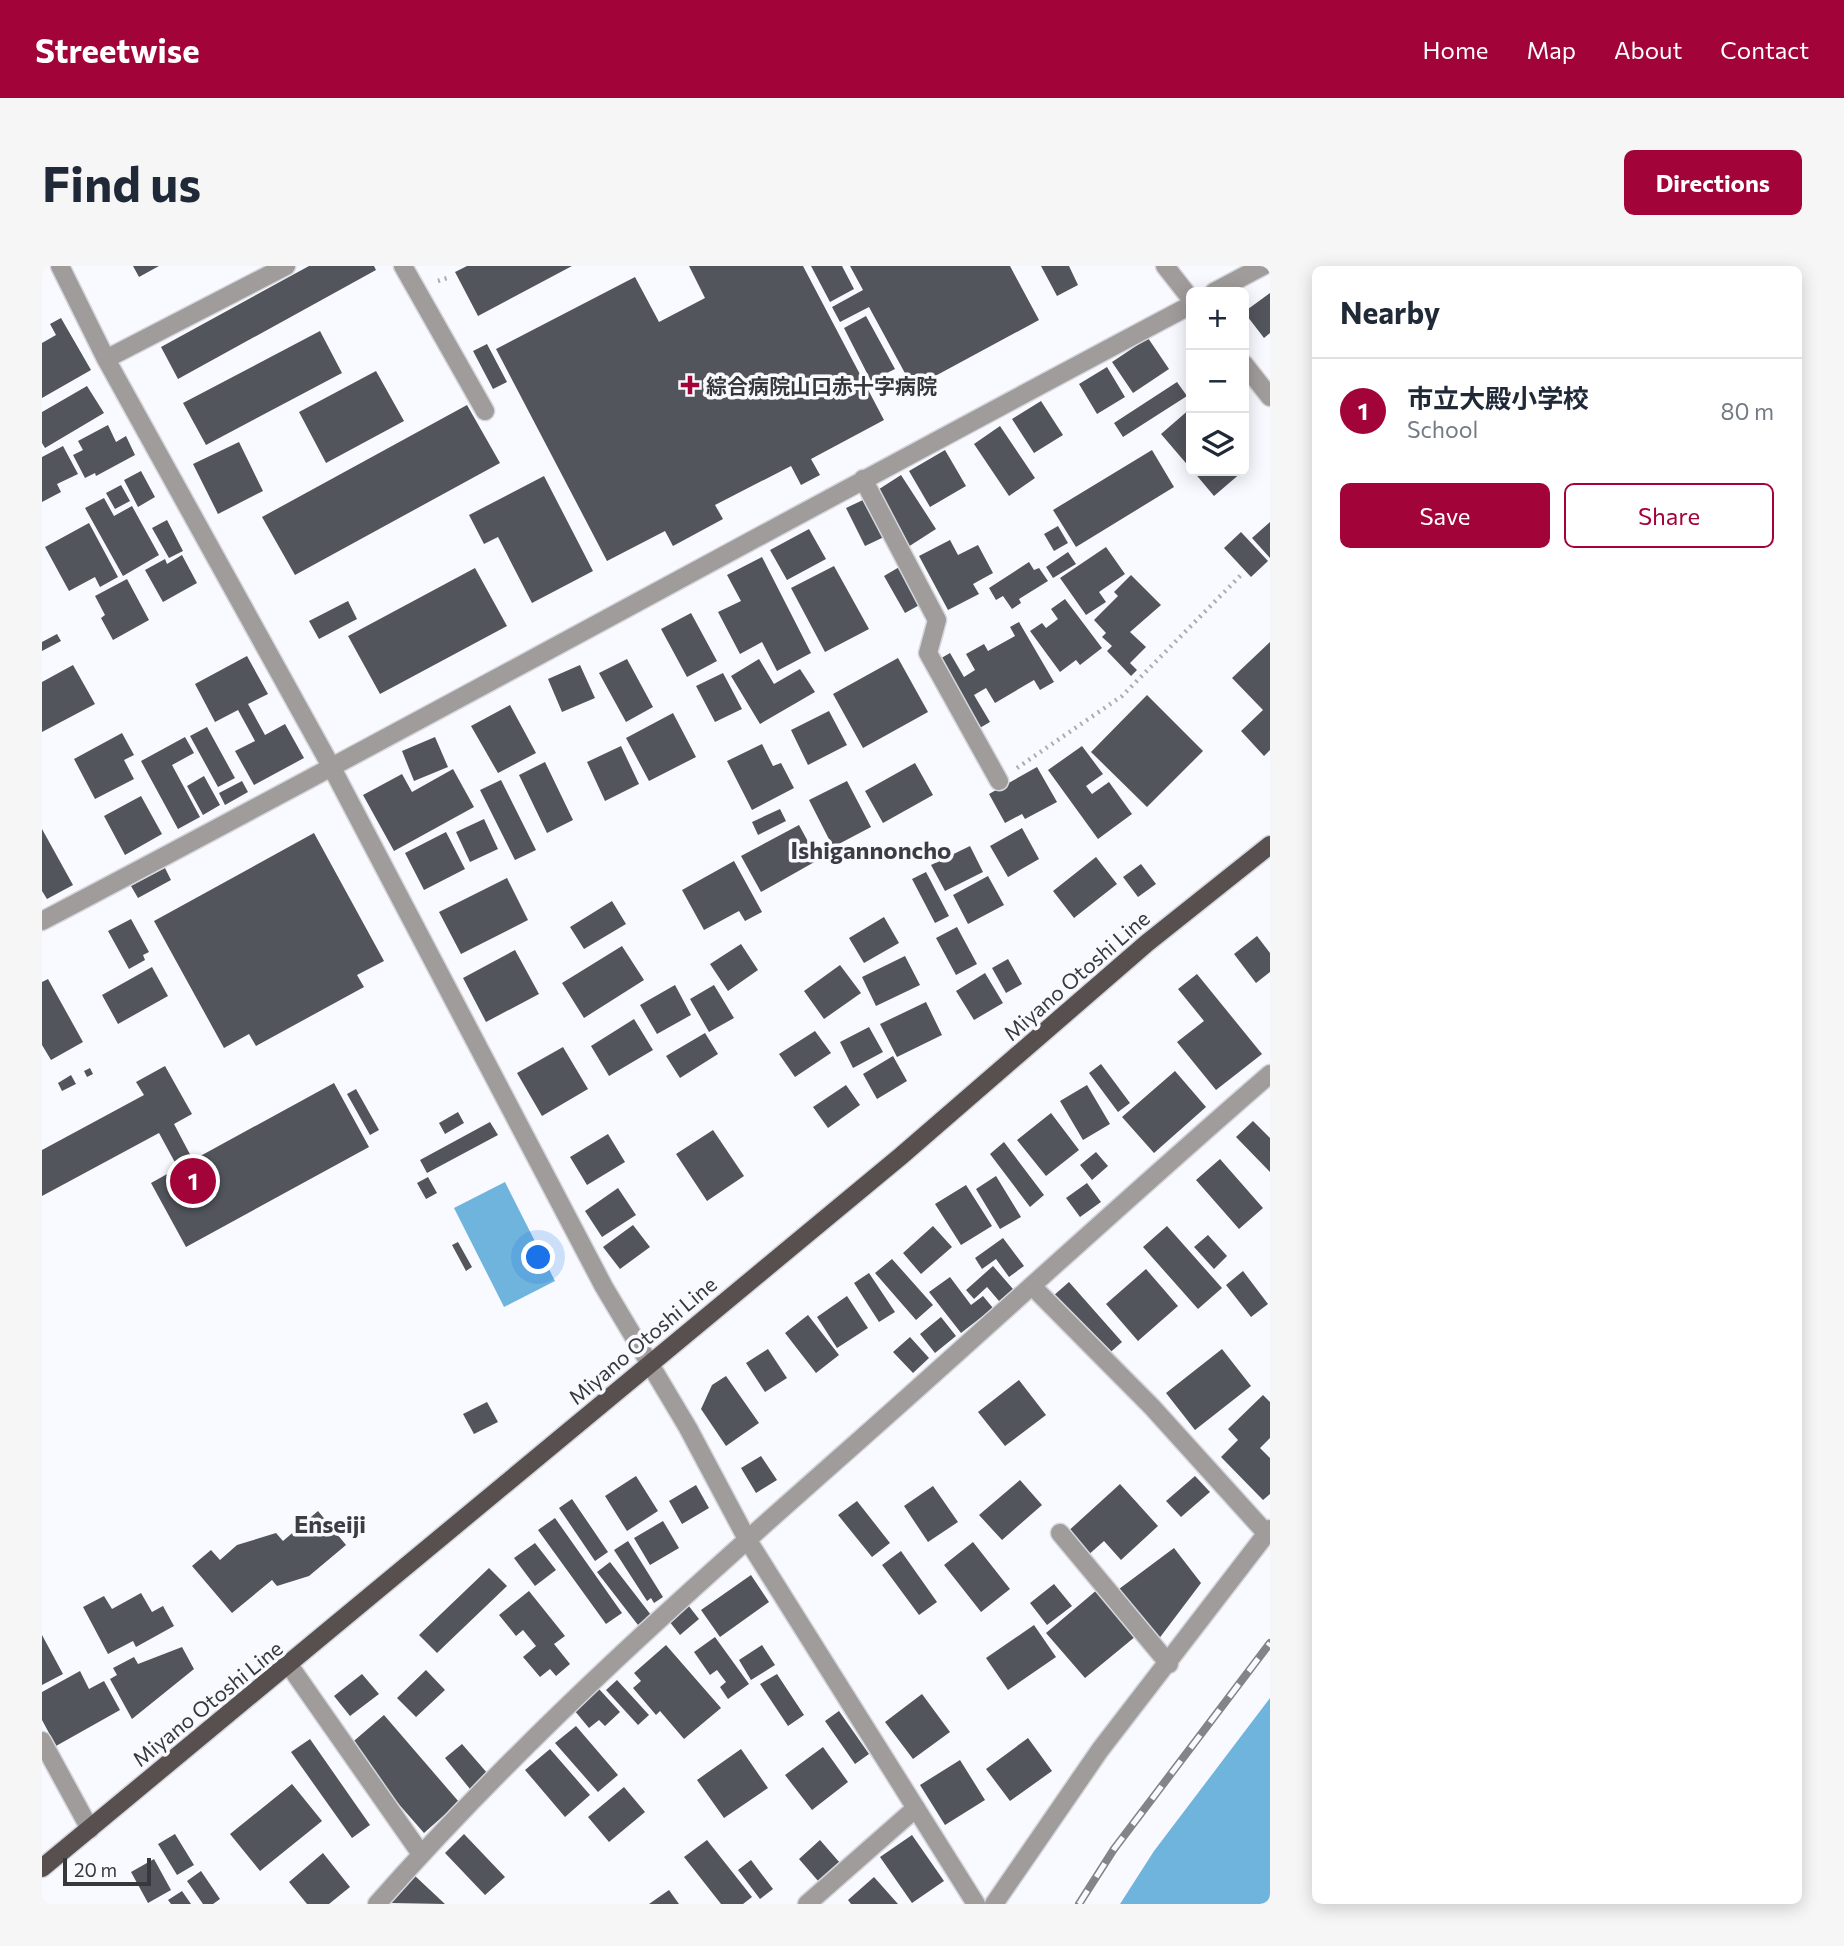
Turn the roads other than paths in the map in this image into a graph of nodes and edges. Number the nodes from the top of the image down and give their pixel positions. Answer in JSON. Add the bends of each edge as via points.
{"nodes":[{"id":1,"x":60,"y":266,"type":"edge"},
{"id":2,"x":286,"y":266,"type":"edge"},
{"id":3,"x":402,"y":266,"type":"edge"},
{"id":4,"x":1166,"y":266,"type":"edge"},
{"id":5,"x":1263,"y":266,"type":"edge"},
{"id":6,"x":1223,"y":287,"type":"edge"},
{"id":7,"x":1186,"y":292,"type":"edge"},
{"id":8,"x":1186,"y":308,"type":"edge"},
{"id":9,"x":106,"y":359,"type":"junction"},
{"id":10,"x":1249,"y":370,"type":"edge"},
{"id":11,"x":1270,"y":397,"type":"edge"},
{"id":12,"x":485,"y":411,"type":"dead end"},
{"id":13,"x":863,"y":479,"type":"junction"},
{"id":14,"x":332,"y":768,"type":"junction"},
{"id":15,"x":999,"y":781,"type":"road end"},
{"id":16,"x":1270,"y":845,"type":"edge"},
{"id":17,"x":42,"y":921,"type":"edge"},
{"id":18,"x":1270,"y":1074,"type":"edge"},
{"id":19,"x":1032,"y":1286,"type":"junction"},
{"id":20,"x":648,"y":1364,"type":"junction"},
{"id":21,"x":1268,"y":1531,"type":"edge"},
{"id":22,"x":1060,"y":1534,"type":"dead end"},
{"id":23,"x":747,"y":1539,"type":"junction"},
{"id":24,"x":1169,"y":1664,"type":"junction"},
{"id":25,"x":289,"y":1665,"type":"junction"},
{"id":26,"x":42,"y":1741,"type":"edge"},
{"id":27,"x":916,"y":1808,"type":"junction"},
{"id":28,"x":90,"y":1829,"type":"junction"},
{"id":29,"x":421,"y":1854,"type":"junction"},
{"id":30,"x":42,"y":1868,"type":"edge"},
{"id":31,"x":377,"y":1904,"type":"edge"},
{"id":32,"x":807,"y":1904,"type":"edge"},
{"id":33,"x":976,"y":1904,"type":"edge"},
{"id":34,"x":994,"y":1904,"type":"edge"}],
"edges":[{"from":1,"to":9,"type":"street"},
{"from":2,"to":9,"type":"street"},
{"from":3,"to":12,"type":"street"},
{"from":4,"to":7,"type":"street"},
{"from":5,"to":6,"type":"street"},
{"from":8,"to":13,"type":"street"},
{"from":9,"to":14,"type":"street"},
{"from":10,"to":11,"type":"street"},
{"from":13,"to":14,"type":"street"},
{"from":13,"to":15,"type":"street","via":[[937,620],[929,653]]},
{"from":14,"to":17,"type":"street"},
{"from":14,"to":20,"type":"street"},
{"from":16,"to":20,"type":"main road","name":"Miyano Otoshi Line","via":[[1147,943],[901,1156]]},
{"from":18,"to":19,"type":"street"},
{"from":19,"to":21,"type":"street"},
{"from":19,"to":23,"type":"street"},
{"from":20,"to":23,"type":"street"},
{"from":20,"to":25,"type":"main road","name":"Miyano Otoshi Line"},
{"from":21,"to":24,"type":"street"},
{"from":22,"to":24,"type":"street"},
{"from":23,"to":27,"type":"street"},
{"from":23,"to":29,"type":"street","via":[[566,1708]]},
{"from":24,"to":34,"type":"street","via":[[1100,1750]]},
{"from":25,"to":28,"type":"main road","name":"Miyano Otoshi Line"},
{"from":25,"to":29,"type":"street"},
{"from":26,"to":28,"type":"street"},
{"from":27,"to":32,"type":"street"},
{"from":27,"to":33,"type":"street"},
{"from":28,"to":30,"type":"main road","name":"Miyano Otoshi Line"},
{"from":29,"to":31,"type":"street"}]}
